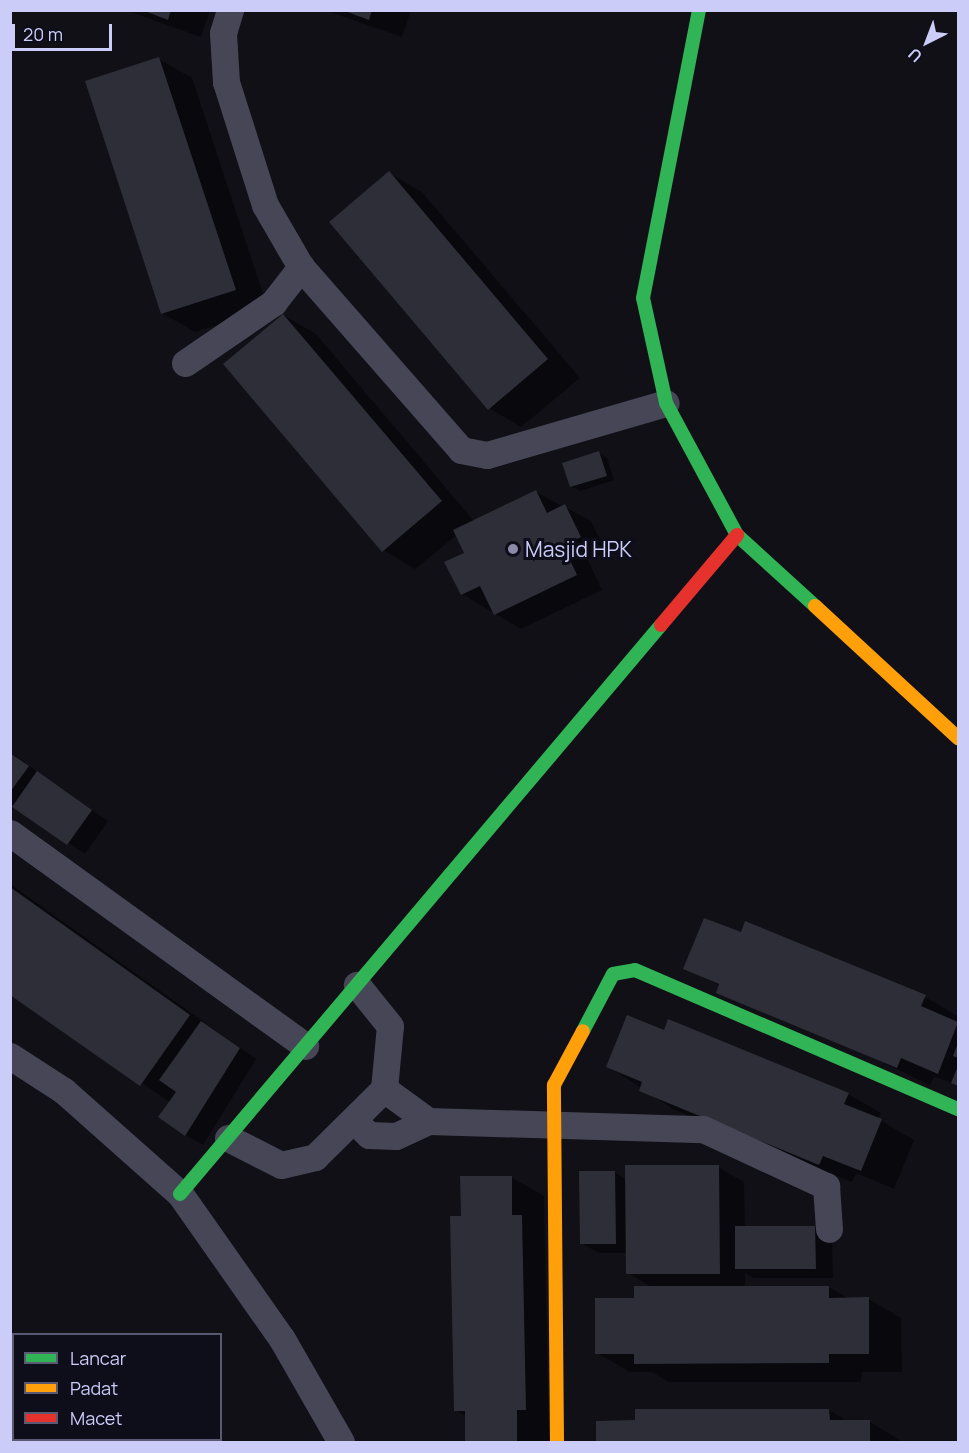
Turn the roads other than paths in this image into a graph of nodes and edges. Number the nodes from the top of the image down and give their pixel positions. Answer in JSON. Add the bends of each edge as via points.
{"nodes":[{"id":1,"x":230,"y":10,"type":"edge"},
{"id":2,"x":699,"y":10,"type":"edge"},
{"id":3,"x":302,"y":267,"type":"junction"},
{"id":4,"x":185,"y":363,"type":"dead end"},
{"id":5,"x":666,"y":403,"type":"junction"},
{"id":6,"x":737,"y":535,"type":"junction"},
{"id":7,"x":958,"y":738,"type":"edge"},
{"id":8,"x":10,"y":833,"type":"edge"},
{"id":9,"x":357,"y":985,"type":"junction"},
{"id":10,"x":305,"y":1046,"type":"junction"},
{"id":11,"x":10,"y":1056,"type":"edge"},
{"id":12,"x":384,"y":1089,"type":"junction"},
{"id":13,"x":958,"y":1109,"type":"edge"},
{"id":14,"x":353,"y":1120,"type":"junction"},
{"id":15,"x":428,"y":1121,"type":"junction"},
{"id":16,"x":554,"y":1125,"type":"junction"},
{"id":17,"x":228,"y":1138,"type":"junction"},
{"id":18,"x":180,"y":1194,"type":"junction"},
{"id":19,"x":829,"y":1229,"type":"dead end"},
{"id":20,"x":340,"y":1443,"type":"edge"},
{"id":21,"x":557,"y":1443,"type":"edge"}],
"edges":[{"from":1,"to":3,"type":"street","via":[[223,33],[226,82],[265,205]]},
{"from":2,"to":5,"type":"street","via":[[643,298]]},
{"from":3,"to":4,"type":"street","via":[[273,303]]},
{"from":3,"to":5,"type":"street","via":[[461,450],[487,455]]},
{"from":5,"to":6,"type":"street"},
{"from":6,"to":7,"type":"street"},
{"from":6,"to":9,"type":"street"},
{"from":8,"to":10,"type":"street"},
{"from":9,"to":10,"type":"street"},
{"from":9,"to":12,"type":"street","via":[[390,1026]]},
{"from":10,"to":17,"type":"street"},
{"from":11,"to":18,"type":"street","via":[[63,1091]]},
{"from":12,"to":14,"type":"street"},
{"from":12,"to":15,"type":"street"},
{"from":13,"to":16,"type":"street","via":[[636,970],[613,974],[554,1085]]},
{"from":14,"to":15,"type":"street","via":[[369,1135],[396,1136]]},
{"from":14,"to":17,"type":"street","via":[[315,1157],[280,1165]]},
{"from":15,"to":16,"type":"street"},
{"from":16,"to":19,"type":"street","via":[[704,1129],[826,1186]]},
{"from":16,"to":21,"type":"street"},
{"from":17,"to":18,"type":"street"},
{"from":18,"to":20,"type":"street","via":[[282,1339]]}]}
